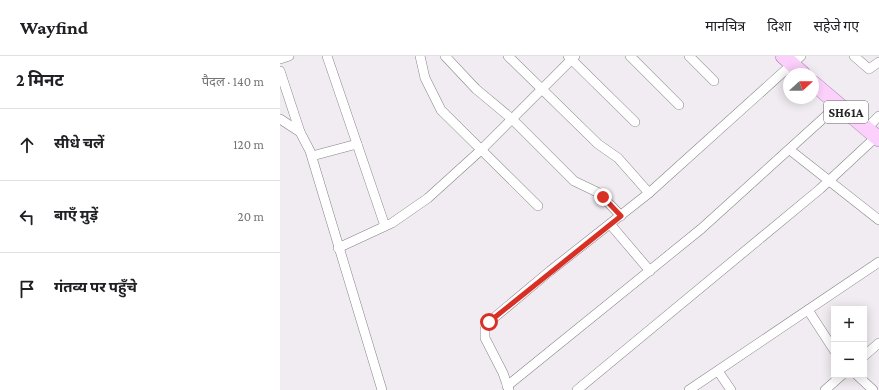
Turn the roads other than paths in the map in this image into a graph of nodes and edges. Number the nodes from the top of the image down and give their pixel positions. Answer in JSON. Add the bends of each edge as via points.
{"nodes":[{"id":1,"x":289,"y":56,"type":"edge"},
{"id":2,"x":326,"y":56,"type":"edge"},
{"id":3,"x":420,"y":56,"type":"edge"},
{"id":4,"x":445,"y":56,"type":"edge"},
{"id":5,"x":508,"y":56,"type":"edge"},
{"id":6,"x":630,"y":56,"type":"edge"},
{"id":7,"x":689,"y":56,"type":"edge"},
{"id":8,"x":854,"y":56,"type":"edge"},
{"id":9,"x":572,"y":57,"type":"edge"},
{"id":10,"x":280,"y":59,"type":"edge"},
{"id":11,"x":879,"y":62,"type":"edge"},
{"id":12,"x":795,"y":63,"type":"edge"},
{"id":13,"x":280,"y":71,"type":"edge"},
{"id":14,"x":714,"y":81,"type":"dead end"},
{"id":15,"x":819,"y":88,"type":"edge"},
{"id":16,"x":542,"y":89,"type":"junction"},
{"id":17,"x":679,"y":105,"type":"dead end"},
{"id":18,"x":838,"y":105,"type":"junction"},
{"id":19,"x":879,"y":116,"type":"edge"},
{"id":20,"x":280,"y":119,"type":"edge"},
{"id":21,"x":512,"y":119,"type":"junction"},
{"id":22,"x":635,"y":122,"type":"dead end"},
{"id":23,"x":300,"y":132,"type":"junction"},
{"id":24,"x":874,"y":135,"type":"edge"},
{"id":25,"x":357,"y":144,"type":"junction"},
{"id":26,"x":481,"y":150,"type":"junction"},
{"id":27,"x":790,"y":150,"type":"junction"},
{"id":28,"x":312,"y":156,"type":"junction"},
{"id":29,"x":829,"y":180,"type":"junction"},
{"id":30,"x":650,"y":193,"type":"junction"},
{"id":31,"x":538,"y":206,"type":"dead end"},
{"id":32,"x":621,"y":216,"type":"junction"},
{"id":33,"x":879,"y":220,"type":"edge"},
{"id":34,"x":610,"y":224,"type":"junction"},
{"id":35,"x":385,"y":226,"type":"junction"},
{"id":36,"x":338,"y":248,"type":"junction"},
{"id":37,"x":879,"y":262,"type":"edge"},
{"id":38,"x":650,"y":271,"type":"junction"},
{"id":39,"x":808,"y":310,"type":"junction"},
{"id":40,"x":879,"y":343,"type":"edge"},
{"id":41,"x":831,"y":345,"type":"edge"},
{"id":42,"x":867,"y":353,"type":"edge"},
{"id":43,"x":718,"y":371,"type":"junction"},
{"id":44,"x":839,"y":378,"type":"edge"},
{"id":45,"x":860,"y":378,"type":"edge"},
{"id":46,"x":508,"y":388,"type":"edge"},
{"id":47,"x":382,"y":390,"type":"edge"},
{"id":48,"x":577,"y":390,"type":"edge"},
{"id":49,"x":688,"y":390,"type":"edge"},
{"id":50,"x":731,"y":390,"type":"edge"},
{"id":51,"x":825,"y":390,"type":"edge"},
{"id":52,"x":873,"y":390,"type":"edge"}],
"edges":[{"from":1,"to":10,"type":"street"},
{"from":2,"to":25,"type":"street"},
{"from":3,"to":26,"type":"street","via":[[424,78],[442,110]]},
{"from":4,"to":21,"type":"street","via":[[476,89]]},
{"from":5,"to":16,"type":"street"},
{"from":6,"to":17,"type":"street"},
{"from":7,"to":14,"type":"street"},
{"from":8,"to":11,"type":"street","via":[[869,69]]},
{"from":9,"to":16,"type":"street"},
{"from":9,"to":22,"type":"street"},
{"from":12,"to":30,"type":"street"},
{"from":13,"to":23,"type":"street"},
{"from":15,"to":18,"type":"main road","number":"SH61A"},
{"from":16,"to":21,"type":"street"},
{"from":16,"to":30,"type":"street","via":[[598,144],[618,158]]},
{"from":18,"to":24,"type":"main road","number":"SH61A"},
{"from":18,"to":27,"type":"street"},
{"from":19,"to":24,"type":"street"},
{"from":20,"to":23,"type":"street"},
{"from":21,"to":26,"type":"street"},
{"from":21,"to":32,"type":"street","via":[[574,181],[599,193]]},
{"from":23,"to":28,"type":"street"},
{"from":24,"to":29,"type":"street"},
{"from":25,"to":28,"type":"street"},
{"from":25,"to":35,"type":"street"},
{"from":26,"to":31,"type":"street"},
{"from":26,"to":35,"type":"street","via":[[418,206]]},
{"from":27,"to":29,"type":"street"},
{"from":27,"to":38,"type":"street"},
{"from":28,"to":36,"type":"street"},
{"from":29,"to":33,"type":"street"},
{"from":29,"to":48,"type":"street"},
{"from":30,"to":32,"type":"street"},
{"from":32,"to":34,"type":"street"},
{"from":34,"to":38,"type":"street"},
{"from":34,"to":46,"type":"street","via":[[486,325],[485,338]]},
{"from":35,"to":36,"type":"street"},
{"from":36,"to":47,"type":"street"},
{"from":37,"to":39,"type":"street"},
{"from":38,"to":46,"type":"street"},
{"from":39,"to":41,"type":"street"},
{"from":39,"to":43,"type":"street"},
{"from":40,"to":42,"type":"street"},
{"from":43,"to":49,"type":"street"},
{"from":43,"to":50,"type":"street"},
{"from":44,"to":51,"type":"street"},
{"from":45,"to":52,"type":"street"}]}
